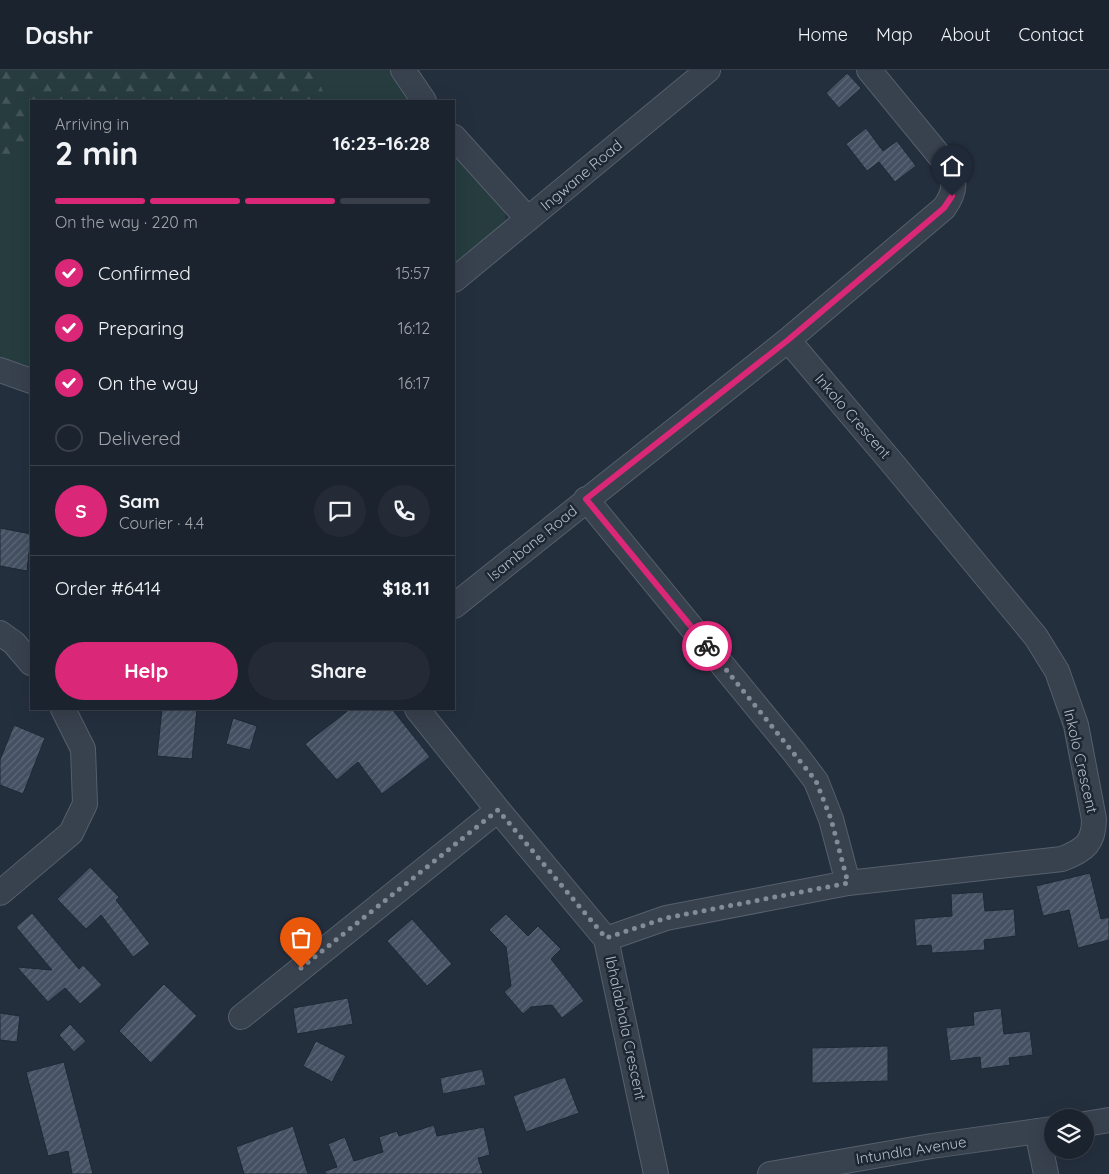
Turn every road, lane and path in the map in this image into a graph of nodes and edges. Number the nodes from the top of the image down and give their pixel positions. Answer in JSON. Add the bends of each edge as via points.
{"nodes":[{"id":1,"x":403,"y":70,"type":"edge"},
{"id":2,"x":708,"y":70,"type":"edge"},
{"id":3,"x":869,"y":70,"type":"edge"},
{"id":4,"x":423,"y":100,"type":"edge"},
{"id":5,"x":455,"y":138,"type":"edge"},
{"id":6,"x":528,"y":219,"type":"junction"},
{"id":7,"x":455,"y":279,"type":"edge"},
{"id":8,"x":788,"y":340,"type":"junction"},
{"id":9,"x":0,"y":370,"type":"edge"},
{"id":10,"x":30,"y":381,"type":"edge"},
{"id":11,"x":586,"y":499,"type":"junction"},
{"id":12,"x":455,"y":605,"type":"edge"},
{"id":13,"x":0,"y":633,"type":"edge"},
{"id":14,"x":30,"y":662,"type":"edge"},
{"id":15,"x":64,"y":710,"type":"edge"},
{"id":16,"x":418,"y":710,"type":"edge"},
{"id":17,"x":498,"y":810,"type":"junction"},
{"id":18,"x":848,"y":883,"type":"junction"},
{"id":19,"x":0,"y":893,"type":"edge"},
{"id":20,"x":606,"y":938,"type":"junction"},
{"id":21,"x":241,"y":1017,"type":"dead end"},
{"id":22,"x":1109,"y":1120,"type":"edge"},
{"id":23,"x":1094,"y":1122,"type":"edge"},
{"id":24,"x":1044,"y":1130,"type":"edge"},
{"id":25,"x":1046,"y":1159,"type":"edge"},
{"id":26,"x":656,"y":1174,"type":"edge"},
{"id":27,"x":770,"y":1174,"type":"edge"},
{"id":28,"x":1046,"y":1174,"type":"edge"}],
"edges":[{"from":1,"to":4,"type":"street"},
{"from":2,"to":6,"type":"street","name":"Ingwane Road"},
{"from":3,"to":8,"type":"street","name":"Isambane Road","via":[[943,160],[954,185],[952,196],[944,208]]},
{"from":5,"to":6,"type":"street"},
{"from":6,"to":7,"type":"street","name":"Ingwane Road"},
{"from":8,"to":11,"type":"street","name":"Isambane Road"},
{"from":8,"to":18,"type":"street","name":"Inkolo Crescent","via":[[1036,637],[1057,671],[1076,725],[1094,818],[1094,834],[1087,845],[1062,859]]},
{"from":9,"to":10,"type":"street"},
{"from":11,"to":12,"type":"street","name":"Isambane Road"},
{"from":11,"to":18,"type":"street","via":[[816,781],[831,819]]},
{"from":13,"to":14,"type":"street"},
{"from":15,"to":19,"type":"street","via":[[83,749],[84,804],[71,833]]},
{"from":16,"to":17,"type":"street","name":"Ibhalabhala Crescent"},
{"from":17,"to":20,"type":"street","name":"Ibhalabhala Crescent"},
{"from":17,"to":21,"type":"street"},
{"from":18,"to":20,"type":"street","name":"Inkolo Crescent","via":[[666,918]]},
{"from":20,"to":26,"type":"street","name":"Ibhalabhala Crescent"},
{"from":22,"to":23,"type":"street"},
{"from":24,"to":27,"type":"street","name":"Intundla Avenue"},
{"from":25,"to":28,"type":"street"}]}
